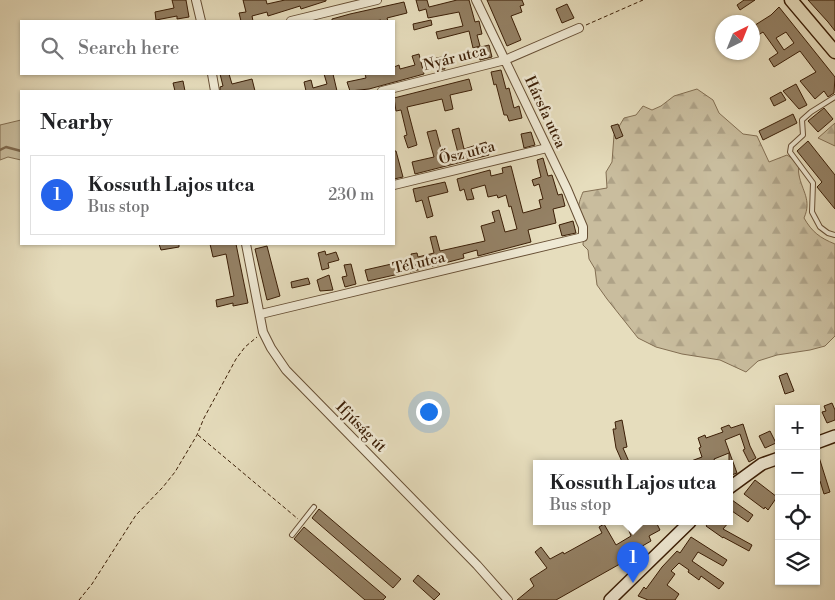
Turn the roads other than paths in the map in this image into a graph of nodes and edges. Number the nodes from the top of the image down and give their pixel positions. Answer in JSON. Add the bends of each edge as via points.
{"nodes":[{"id":1,"x":196,"y":0,"type":"edge"},
{"id":2,"x":377,"y":0,"type":"edge"},
{"id":3,"x":476,"y":0,"type":"edge"},
{"id":4,"x":791,"y":0,"type":"edge"},
{"id":5,"x":201,"y":20,"type":"edge"},
{"id":6,"x":295,"y":20,"type":"edge"},
{"id":7,"x":579,"y":28,"type":"road end"},
{"id":8,"x":835,"y":52,"type":"edge"},
{"id":9,"x":505,"y":60,"type":"junction"},
{"id":10,"x":212,"y":75,"type":"edge"},
{"id":11,"x":215,"y":90,"type":"edge"},
{"id":12,"x":386,"y":90,"type":"edge"},
{"id":13,"x":835,"y":97,"type":"edge"},
{"id":14,"x":547,"y":148,"type":"junction"},
{"id":15,"x":395,"y":185,"type":"edge"},
{"id":16,"x":835,"y":235,"type":"edge"},
{"id":17,"x":583,"y":237,"type":"joint"},
{"id":18,"x":246,"y":245,"type":"edge"},
{"id":19,"x":260,"y":314,"type":"junction"},
{"id":20,"x":835,"y":436,"type":"edge"},
{"id":21,"x":820,"y":442,"type":"edge"},
{"id":22,"x":775,"y":459,"type":"edge"},
{"id":23,"x":733,"y":485,"type":"edge"},
{"id":24,"x":314,"y":507,"type":"dead end"},
{"id":25,"x":687,"y":525,"type":"edge"},
{"id":26,"x":292,"y":535,"type":"dead end"},
{"id":27,"x":508,"y":600,"type":"edge"},
{"id":28,"x":610,"y":600,"type":"edge"}],
"edges":[{"from":1,"to":5,"type":"street"},
{"from":2,"to":6,"type":"street"},
{"from":3,"to":9,"type":"street","name":"Hársfa utca"},
{"from":4,"to":8,"type":"main road"},
{"from":7,"to":9,"type":"street","name":"Nyár utca"},
{"from":9,"to":12,"type":"street","name":"Nyár utca"},
{"from":9,"to":14,"type":"street","name":"Hársfa utca"},
{"from":10,"to":11,"type":"street"},
{"from":13,"to":16,"type":"lane","via":[[802,120],[803,135],[790,146],[790,152],[813,183],[812,212],[820,227]]},
{"from":14,"to":15,"type":"street","name":"Ősz utca"},
{"from":14,"to":17,"type":"street","name":"Hársfa utca","via":[[583,227]]},
{"from":17,"to":19,"type":"street","name":"Tél utca"},
{"from":18,"to":19,"type":"street","name":"Ifjúság út"},
{"from":19,"to":27,"type":"street","name":"Ifjúság út","via":[[263,332],[286,370],[478,565]]},
{"from":20,"to":21,"type":"street"},
{"from":22,"to":23,"type":"street","via":[[762,464]]},
{"from":24,"to":26,"type":"lane"},
{"from":25,"to":28,"type":"street"}]}
